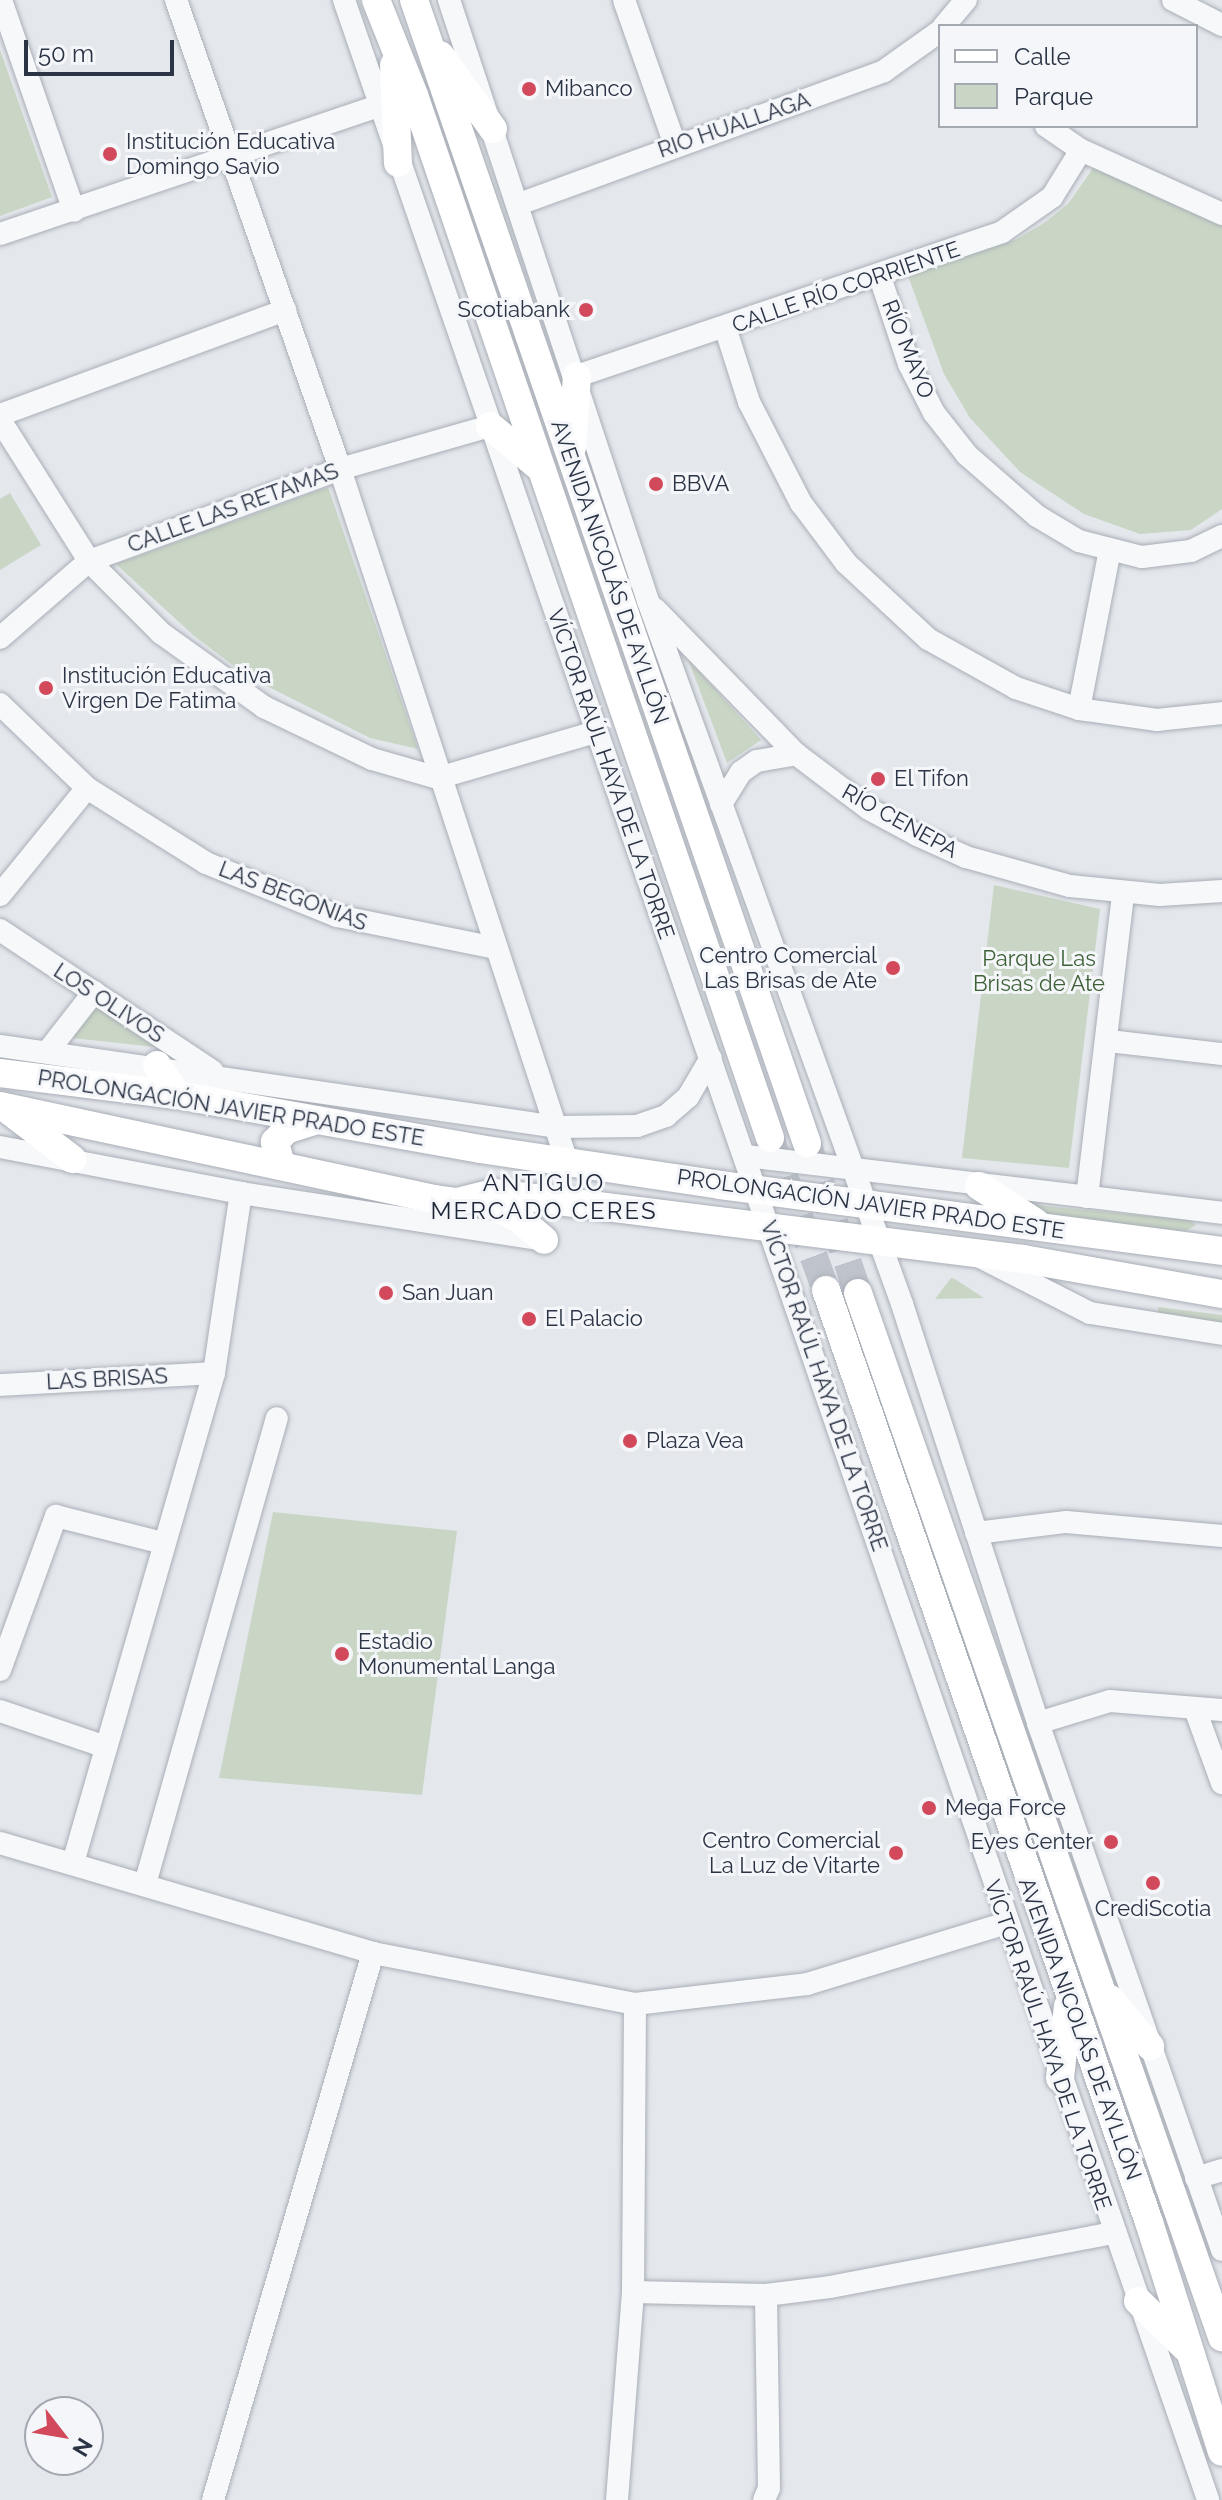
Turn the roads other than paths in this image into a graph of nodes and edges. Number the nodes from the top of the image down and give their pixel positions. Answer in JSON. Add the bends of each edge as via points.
{"nodes":[{"id":1,"x":1,"y":0,"type":"edge"},
{"id":2,"x":176,"y":0,"type":"edge"},
{"id":3,"x":344,"y":0,"type":"edge"},
{"id":4,"x":376,"y":0,"type":"edge"},
{"id":5,"x":414,"y":0,"type":"edge"},
{"id":6,"x":449,"y":0,"type":"edge"},
{"id":7,"x":624,"y":0,"type":"edge"},
{"id":8,"x":966,"y":0,"type":"edge"},
{"id":9,"x":1173,"y":0,"type":"edge"},
{"id":10,"x":947,"y":24,"type":"edge"},
{"id":11,"x":1222,"y":25,"type":"edge"},
{"id":12,"x":426,"y":35,"type":"junction"},
{"id":13,"x":938,"y":36,"type":"edge"},
{"id":14,"x":394,"y":45,"type":"junction"},
{"id":15,"x":379,"y":106,"type":"junction"},
{"id":16,"x":1049,"y":128,"type":"edge"},
{"id":17,"x":493,"y":129,"type":"junction"},
{"id":18,"x":675,"y":145,"type":"junction"},
{"id":19,"x":1081,"y":150,"type":"junction"},
{"id":20,"x":232,"y":156,"type":"junction"},
{"id":21,"x":398,"y":163,"type":"junction"},
{"id":22,"x":519,"y":204,"type":"junction"},
{"id":23,"x":74,"y":211,"type":"junction"},
{"id":24,"x":1222,"y":214,"type":"edge"},
{"id":25,"x":0,"y":234,"type":"edge"},
{"id":26,"x":880,"y":277,"type":"junction"},
{"id":27,"x":285,"y":310,"type":"junction"},
{"id":28,"x":726,"y":330,"type":"junction"},
{"id":29,"x":577,"y":376,"type":"junction"},
{"id":30,"x":0,"y":417,"type":"edge"},
{"id":31,"x":490,"y":426,"type":"junction"},
{"id":32,"x":571,"y":460,"type":"junction"},
{"id":33,"x":539,"y":467,"type":"junction"},
{"id":34,"x":340,"y":469,"type":"junction"},
{"id":35,"x":1222,"y":536,"type":"edge"},
{"id":36,"x":1110,"y":550,"type":"junction"},
{"id":37,"x":89,"y":561,"type":"junction"},
{"id":38,"x":648,"y":601,"type":"junction"},
{"id":39,"x":0,"y":638,"type":"edge"},
{"id":40,"x":0,"y":704,"type":"edge"},
{"id":41,"x":1079,"y":709,"type":"junction"},
{"id":42,"x":1222,"y":713,"type":"edge"},
{"id":43,"x":595,"y":732,"type":"junction"},
{"id":44,"x":796,"y":754,"type":"junction"},
{"id":45,"x":438,"y":778,"type":"junction"},
{"id":46,"x":87,"y":788,"type":"junction"},
{"id":47,"x":721,"y":804,"type":"junction"},
{"id":48,"x":1222,"y":891,"type":"edge"},
{"id":49,"x":1123,"y":893,"type":"junction"},
{"id":50,"x":0,"y":895,"type":"edge"},
{"id":51,"x":0,"y":930,"type":"edge"},
{"id":52,"x":495,"y":948,"type":"junction"},
{"id":53,"x":94,"y":992,"type":"junction"},
{"id":54,"x":1109,"y":1041,"type":"junction"},
{"id":55,"x":0,"y":1046,"type":"edge"},
{"id":56,"x":48,"y":1051,"type":"junction"},
{"id":57,"x":1222,"y":1054,"type":"edge"},
{"id":58,"x":711,"y":1058,"type":"junction"},
{"id":59,"x":157,"y":1065,"type":"junction"},
{"id":60,"x":0,"y":1073,"type":"edge"},
{"id":61,"x":219,"y":1075,"type":"junction"},
{"id":62,"x":177,"y":1095,"type":"junction"},
{"id":63,"x":2,"y":1106,"type":"edge"},
{"id":64,"x":317,"y":1120,"type":"junction"},
{"id":65,"x":558,"y":1127,"type":"junction"},
{"id":66,"x":770,"y":1138,"type":"tunnel mouth"},
{"id":67,"x":807,"y":1143,"type":"tunnel mouth"},
{"id":68,"x":0,"y":1147,"type":"edge"},
{"id":69,"x":481,"y":1149,"type":"junction"},
{"id":70,"x":746,"y":1156,"type":"junction"},
{"id":71,"x":72,"y":1159,"type":"junction"},
{"id":72,"x":567,"y":1162,"type":"junction"},
{"id":73,"x":281,"y":1165,"type":"junction"},
{"id":74,"x":608,"y":1168,"type":"junction"},
{"id":75,"x":853,"y":1172,"type":"junction"},
{"id":76,"x":979,"y":1186,"type":"junction"},
{"id":77,"x":757,"y":1189,"type":"junction"},
{"id":78,"x":241,"y":1193,"type":"junction"},
{"id":79,"x":486,"y":1196,"type":"junction"},
{"id":80,"x":1087,"y":1197,"type":"junction"},
{"id":81,"x":864,"y":1204,"type":"junction"},
{"id":82,"x":605,"y":1207,"type":"junction"},
{"id":83,"x":1222,"y":1213,"type":"edge"},
{"id":84,"x":1042,"y":1227,"type":"junction"},
{"id":85,"x":770,"y":1230,"type":"junction"},
{"id":86,"x":544,"y":1240,"type":"joint"},
{"id":87,"x":878,"y":1241,"type":"junction"},
{"id":88,"x":1218,"y":1248,"type":"edge"},
{"id":89,"x":970,"y":1252,"type":"junction"},
{"id":90,"x":826,"y":1290,"type":"tunnel mouth"},
{"id":91,"x":858,"y":1293,"type":"tunnel mouth"},
{"id":92,"x":1222,"y":1294,"type":"edge"},
{"id":93,"x":1222,"y":1334,"type":"edge"},
{"id":94,"x":214,"y":1373,"type":"junction"},
{"id":95,"x":0,"y":1385,"type":"edge"},
{"id":96,"x":277,"y":1418,"type":"dead end"},
{"id":97,"x":976,"y":1533,"type":"junction"},
{"id":98,"x":1222,"y":1536,"type":"edge"},
{"id":99,"x":163,"y":1543,"type":"junction"},
{"id":100,"x":0,"y":1670,"type":"edge"},
{"id":101,"x":1195,"y":1709,"type":"junction"},
{"id":102,"x":1222,"y":1710,"type":"edge"},
{"id":103,"x":0,"y":1711,"type":"edge"},
{"id":104,"x":1038,"y":1723,"type":"junction"},
{"id":105,"x":106,"y":1747,"type":"junction"},
{"id":106,"x":1222,"y":1783,"type":"edge"},
{"id":107,"x":0,"y":1843,"type":"edge"},
{"id":108,"x":73,"y":1863,"type":"junction"},
{"id":109,"x":145,"y":1884,"type":"junction"},
{"id":110,"x":1006,"y":1923,"type":"junction"},
{"id":111,"x":373,"y":1953,"type":"junction"},
{"id":112,"x":1100,"y":1986,"type":"junction"},
{"id":113,"x":1069,"y":1997,"type":"junction"},
{"id":114,"x":635,"y":2004,"type":"junction"},
{"id":115,"x":1150,"y":2046,"type":"junction"},
{"id":116,"x":1060,"y":2078,"type":"junction"},
{"id":117,"x":1222,"y":2170,"type":"edge"},
{"id":118,"x":1196,"y":2178,"type":"junction"},
{"id":119,"x":1113,"y":2233,"type":"junction"},
{"id":120,"x":1222,"y":2250,"type":"edge"},
{"id":121,"x":633,"y":2292,"type":"junction"},
{"id":122,"x":766,"y":2295,"type":"junction"},
{"id":123,"x":1138,"y":2301,"type":"junction"},
{"id":124,"x":1222,"y":2337,"type":"edge"},
{"id":125,"x":1191,"y":2353,"type":"junction"},
{"id":126,"x":1222,"y":2452,"type":"edge"},
{"id":127,"x":213,"y":2500,"type":"edge"},
{"id":128,"x":617,"y":2500,"type":"edge"},
{"id":129,"x":764,"y":2500,"type":"edge"},
{"id":130,"x":1208,"y":2500,"type":"edge"}],
"edges":[{"from":1,"to":23,"type":"street"},
{"from":2,"to":20,"type":"street"},
{"from":3,"to":15,"type":"street","name":"VÍCTOR RAÚL HAYA DE LA TORRE"},
{"from":4,"to":14,"type":"main road","name":"AVENIDA NICOLÁS DE AYLLÓN"},
{"from":5,"to":12,"type":"main road","name":"AVENIDA NICOLÁS DE AYLLÓN"},
{"from":6,"to":17,"type":"street"},
{"from":7,"to":18,"type":"street"},
{"from":8,"to":10,"type":"street","name":"RIO HUALLAGA"},
{"from":9,"to":11,"type":"street"},
{"from":12,"to":17,"type":"main road"},
{"from":12,"to":32,"type":"main road","name":"AVENIDA NICOLÁS DE AYLLÓN"},
{"from":13,"to":18,"type":"street","name":"RIO HUALLAGA","via":[[884,71]]},
{"from":14,"to":21,"type":"main road"},
{"from":14,"to":33,"type":"main road","name":"AVENIDA NICOLÁS DE AYLLÓN"},
{"from":15,"to":20,"type":"street"},
{"from":15,"to":21,"type":"street","name":"VÍCTOR RAÚL HAYA DE LA TORRE"},
{"from":16,"to":19,"type":"street"},
{"from":17,"to":22,"type":"street"},
{"from":18,"to":22,"type":"street","name":"RIO HUALLAGA"},
{"from":19,"to":24,"type":"street"},
{"from":19,"to":26,"type":"street","name":"CALLE RÍO CORRIENTE","via":[[1052,197],[1028,217]]},
{"from":20,"to":23,"type":"street"},
{"from":20,"to":27,"type":"street"},
{"from":21,"to":31,"type":"street","name":"VÍCTOR RAÚL HAYA DE LA TORRE"},
{"from":22,"to":29,"type":"street"},
{"from":23,"to":25,"type":"street"},
{"from":26,"to":28,"type":"street","name":"CALLE RÍO CORRIENTE"},
{"from":26,"to":36,"type":"street","name":"RÍO MAYO","via":[[909,364],[934,413],[967,455],[1037,516],[1079,541]]},
{"from":27,"to":30,"type":"street"},
{"from":27,"to":34,"type":"street"},
{"from":28,"to":29,"type":"street","name":"CALLE RÍO CORRIENTE"},
{"from":28,"to":41,"type":"street","via":[[770,449],[801,503],[846,563],[899,615],[956,657],[1016,688]]},
{"from":29,"to":32,"type":"main road"},
{"from":29,"to":38,"type":"street"},
{"from":30,"to":37,"type":"street"},
{"from":31,"to":33,"type":"main road"},
{"from":31,"to":34,"type":"street","name":"CALLE LAS RETAMAS"},
{"from":31,"to":43,"type":"street","name":"VÍCTOR RAÚL HAYA DE LA TORRE"},
{"from":32,"to":67,"type":"main road","name":"AVENIDA NICOLÁS DE AYLLÓN"},
{"from":33,"to":66,"type":"main road","name":"AVENIDA NICOLÁS DE AYLLÓN"},
{"from":34,"to":37,"type":"street","name":"CALLE LAS RETAMAS"},
{"from":34,"to":45,"type":"street"},
{"from":35,"to":36,"type":"street","name":"RÍO MAYO","via":[[1175,556],[1142,557]]},
{"from":36,"to":41,"type":"street"},
{"from":37,"to":39,"type":"street","name":"CALLE LAS RETAMAS"},
{"from":37,"to":45,"type":"street","via":[[161,633],[264,707],[372,759]]},
{"from":38,"to":44,"type":"street","name":"RÍO CENEPA"},
{"from":38,"to":47,"type":"street"},
{"from":40,"to":46,"type":"street","name":"LAS BEGONIAS"},
{"from":41,"to":42,"type":"street","via":[[1157,720]]},
{"from":43,"to":45,"type":"street"},
{"from":43,"to":58,"type":"street","name":"VÍCTOR RAÚL HAYA DE LA TORRE"},
{"from":44,"to":47,"type":"street","via":[[776,755],[741,772]]},
{"from":44,"to":49,"type":"street","name":"RÍO CENEPA","via":[[869,809],[966,857],[1017,874]]},
{"from":45,"to":52,"type":"street"},
{"from":46,"to":50,"type":"street"},
{"from":46,"to":52,"type":"street","name":"LAS BEGONIAS","via":[[179,848],[292,901],[376,927]]},
{"from":47,"to":75,"type":"street"},
{"from":48,"to":49,"type":"street","name":"RÍO CENEPA"},
{"from":49,"to":54,"type":"street"},
{"from":51,"to":53,"type":"street","name":"LOS OLIVOS"},
{"from":52,"to":65,"type":"street"},
{"from":53,"to":56,"type":"street"},
{"from":53,"to":61,"type":"street","name":"LOS OLIVOS"},
{"from":54,"to":57,"type":"street"},
{"from":54,"to":80,"type":"street"},
{"from":55,"to":56,"type":"street","name":"PROLONGACIÓN JAVIER PRADO ESTE"},
{"from":56,"to":59,"type":"street","name":"PROLONGACIÓN JAVIER PRADO ESTE"},
{"from":58,"to":65,"type":"street","name":"PROLONGACIÓN JAVIER PRADO ESTE","via":[[688,1097],[666,1116],[637,1126]]},
{"from":58,"to":70,"type":"street","name":"VÍCTOR RAÚL HAYA DE LA TORRE"},
{"from":59,"to":61,"type":"street","name":"PROLONGACIÓN JAVIER PRADO ESTE"},
{"from":59,"to":62,"type":"main road"},
{"from":60,"to":62,"type":"main road","name":"PROLONGACIÓN JAVIER PRADO ESTE"},
{"from":61,"to":65,"type":"street","name":"PROLONGACIÓN JAVIER PRADO ESTE"},
{"from":62,"to":64,"type":"main road","name":"PROLONGACIÓN JAVIER PRADO ESTE"},
{"from":63,"to":71,"type":"main road"},
{"from":63,"to":73,"type":"main road","name":"PROLONGACIÓN JAVIER PRADO ESTE"},
{"from":64,"to":69,"type":"main road","name":"PROLONGACIÓN JAVIER PRADO ESTE"},
{"from":64,"to":73,"type":"main road","via":[[286,1130],[275,1142]]},
{"from":65,"to":72,"type":"street"},
{"from":68,"to":71,"type":"street"},
{"from":69,"to":72,"type":"main road","name":"PROLONGACIÓN JAVIER PRADO ESTE"},
{"from":69,"to":79,"type":"main road","via":[[493,1168]]},
{"from":70,"to":75,"type":"street","name":"PROLONGACIÓN JAVIER PRADO ESTE"},
{"from":70,"to":77,"type":"street","name":"VÍCTOR RAÚL HAYA DE LA TORRE"},
{"from":71,"to":78,"type":"street"},
{"from":72,"to":74,"type":"main road","name":"PROLONGACIÓN JAVIER PRADO ESTE"},
{"from":73,"to":79,"type":"main road","name":"PROLONGACIÓN JAVIER PRADO ESTE","via":[[435,1199]]},
{"from":74,"to":77,"type":"main road","name":"PROLONGACIÓN JAVIER PRADO ESTE"},
{"from":74,"to":82,"type":"main road"},
{"from":75,"to":76,"type":"street","name":"PROLONGACIÓN JAVIER PRADO ESTE"},
{"from":75,"to":81,"type":"street"},
{"from":76,"to":80,"type":"street","name":"PROLONGACIÓN JAVIER PRADO ESTE"},
{"from":76,"to":84,"type":"main road"},
{"from":77,"to":81,"type":"main road","name":"PROLONGACIÓN JAVIER PRADO ESTE"},
{"from":77,"to":85,"type":"street","name":"VÍCTOR RAÚL HAYA DE LA TORRE"},
{"from":78,"to":86,"type":"street"},
{"from":78,"to":94,"type":"street"},
{"from":79,"to":82,"type":"main road","name":"PROLONGACIÓN JAVIER PRADO ESTE"},
{"from":79,"to":86,"type":"main road"},
{"from":80,"to":83,"type":"street","name":"PROLONGACIÓN JAVIER PRADO ESTE"},
{"from":81,"to":84,"type":"main road","name":"PROLONGACIÓN JAVIER PRADO ESTE"},
{"from":81,"to":87,"type":"street"},
{"from":82,"to":85,"type":"main road","name":"PROLONGACIÓN JAVIER PRADO ESTE"},
{"from":84,"to":88,"type":"main road","name":"PROLONGACIÓN JAVIER PRADO ESTE"},
{"from":85,"to":87,"type":"main road","name":"PROLONGACIÓN JAVIER PRADO ESTE"},
{"from":85,"to":110,"type":"street","name":"VÍCTOR RAÚL HAYA DE LA TORRE"},
{"from":87,"to":89,"type":"main road","name":"PROLONGACIÓN JAVIER PRADO ESTE"},
{"from":87,"to":97,"type":"street"},
{"from":89,"to":92,"type":"main road","name":"PROLONGACIÓN JAVIER PRADO ESTE"},
{"from":89,"to":93,"type":"street","name":"PROLONGACIÓN JAVIER PRADO ESTE","via":[[1090,1313]]},
{"from":90,"to":113,"type":"main road","name":"AVENIDA NICOLÁS DE AYLLÓN"},
{"from":91,"to":112,"type":"main road","name":"AVENIDA NICOLÁS DE AYLLÓN"},
{"from":94,"to":95,"type":"street","name":"LAS BRISAS"},
{"from":94,"to":99,"type":"street"},
{"from":96,"to":109,"type":"street"},
{"from":97,"to":98,"type":"street","via":[[1066,1522]]},
{"from":97,"to":104,"type":"street"},
{"from":99,"to":100,"type":"street","via":[[56,1516]]},
{"from":99,"to":105,"type":"street"},
{"from":101,"to":102,"type":"street"},
{"from":101,"to":104,"type":"street","via":[[1110,1701]]},
{"from":101,"to":106,"type":"street"},
{"from":103,"to":105,"type":"street"},
{"from":104,"to":115,"type":"street"},
{"from":105,"to":108,"type":"street"},
{"from":107,"to":108,"type":"street"},
{"from":108,"to":109,"type":"street"},
{"from":109,"to":111,"type":"street"},
{"from":110,"to":114,"type":"street","via":[[807,1984]]},
{"from":110,"to":116,"type":"street","name":"VÍCTOR RAÚL HAYA DE LA TORRE"},
{"from":111,"to":114,"type":"street"},
{"from":111,"to":127,"type":"street"},
{"from":112,"to":115,"type":"main road"},
{"from":112,"to":124,"type":"main road","name":"AVENIDA NICOLÁS DE AYLLÓN"},
{"from":113,"to":116,"type":"main road"},
{"from":113,"to":125,"type":"main road","name":"AVENIDA NICOLÁS DE AYLLÓN"},
{"from":114,"to":121,"type":"street"},
{"from":115,"to":118,"type":"street"},
{"from":116,"to":119,"type":"street","name":"VÍCTOR RAÚL HAYA DE LA TORRE"},
{"from":117,"to":118,"type":"street"},
{"from":118,"to":120,"type":"street"},
{"from":119,"to":122,"type":"street"},
{"from":119,"to":123,"type":"street","name":"VÍCTOR RAÚL HAYA DE LA TORRE"},
{"from":121,"to":122,"type":"street"},
{"from":121,"to":128,"type":"street"},
{"from":122,"to":129,"type":"street","via":[[769,2488]]},
{"from":123,"to":125,"type":"main road"},
{"from":123,"to":130,"type":"street","name":"VÍCTOR RAÚL HAYA DE LA TORRE"},
{"from":125,"to":126,"type":"main road","name":"AVENIDA NICOLÁS DE AYLLÓN"}]}
